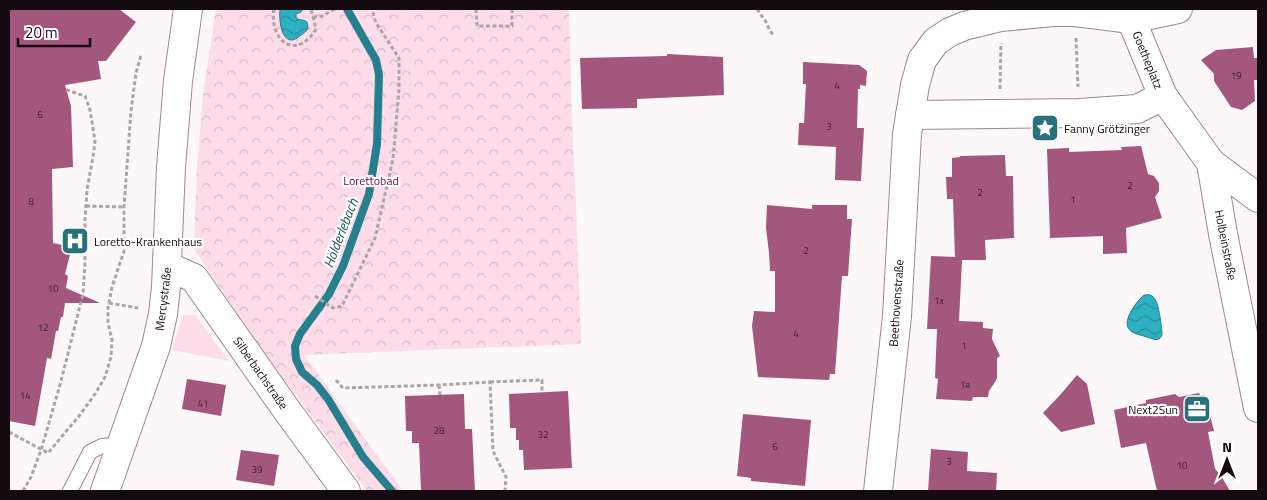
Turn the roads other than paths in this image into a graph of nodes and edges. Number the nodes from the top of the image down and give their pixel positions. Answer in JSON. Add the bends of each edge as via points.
{"nodes":[{"id":1,"x":188,"y":9,"type":"edge"},
{"id":2,"x":1178,"y":9,"type":"edge"},
{"id":3,"x":1060,"y":11,"type":"edge"},
{"id":4,"x":1131,"y":19,"type":"junction"},
{"id":5,"x":1163,"y":96,"type":"junction"},
{"id":6,"x":910,"y":115,"type":"junction"},
{"id":7,"x":1211,"y":163,"type":"junction"},
{"id":8,"x":1258,"y":198,"type":"edge"},
{"id":9,"x":167,"y":266,"type":"junction"},
{"id":10,"x":1258,"y":408,"type":"edge"},
{"id":11,"x":122,"y":444,"type":"junction"},
{"id":12,"x":70,"y":491,"type":"edge"},
{"id":13,"x":106,"y":491,"type":"edge"},
{"id":14,"x":346,"y":491,"type":"edge"},
{"id":15,"x":878,"y":491,"type":"edge"}],
"edges":[{"from":1,"to":9,"type":"street","name":"Mercystraße","via":[[178,81]]},
{"from":2,"to":4,"type":"street"},
{"from":3,"to":4,"type":"street","name":"Goetheplatz"},
{"from":3,"to":6,"type":"street","name":"Goetheplatz","via":[[1001,17],[964,26],[936,40],[922,60]]},
{"from":4,"to":5,"type":"street","name":"Goetheplatz"},
{"from":5,"to":6,"type":"street","name":"Goetheplatz","via":[[1137,108]]},
{"from":5,"to":7,"type":"street","name":"Holbeinstraße"},
{"from":6,"to":15,"type":"street","name":"Beethovenstraße","via":[[897,316]]},
{"from":7,"to":8,"type":"street"},
{"from":7,"to":10,"type":"street","name":"Holbeinstraße"},
{"from":9,"to":11,"type":"street","name":"Mercystraße","via":[[163,314],[156,346]]},
{"from":9,"to":14,"type":"street","name":"Silberbachstraße","via":[[194,278]]},
{"from":11,"to":12,"type":"lane","via":[[102,446],[90,452]]},
{"from":11,"to":13,"type":"street","name":"Mercystraße"}]}
